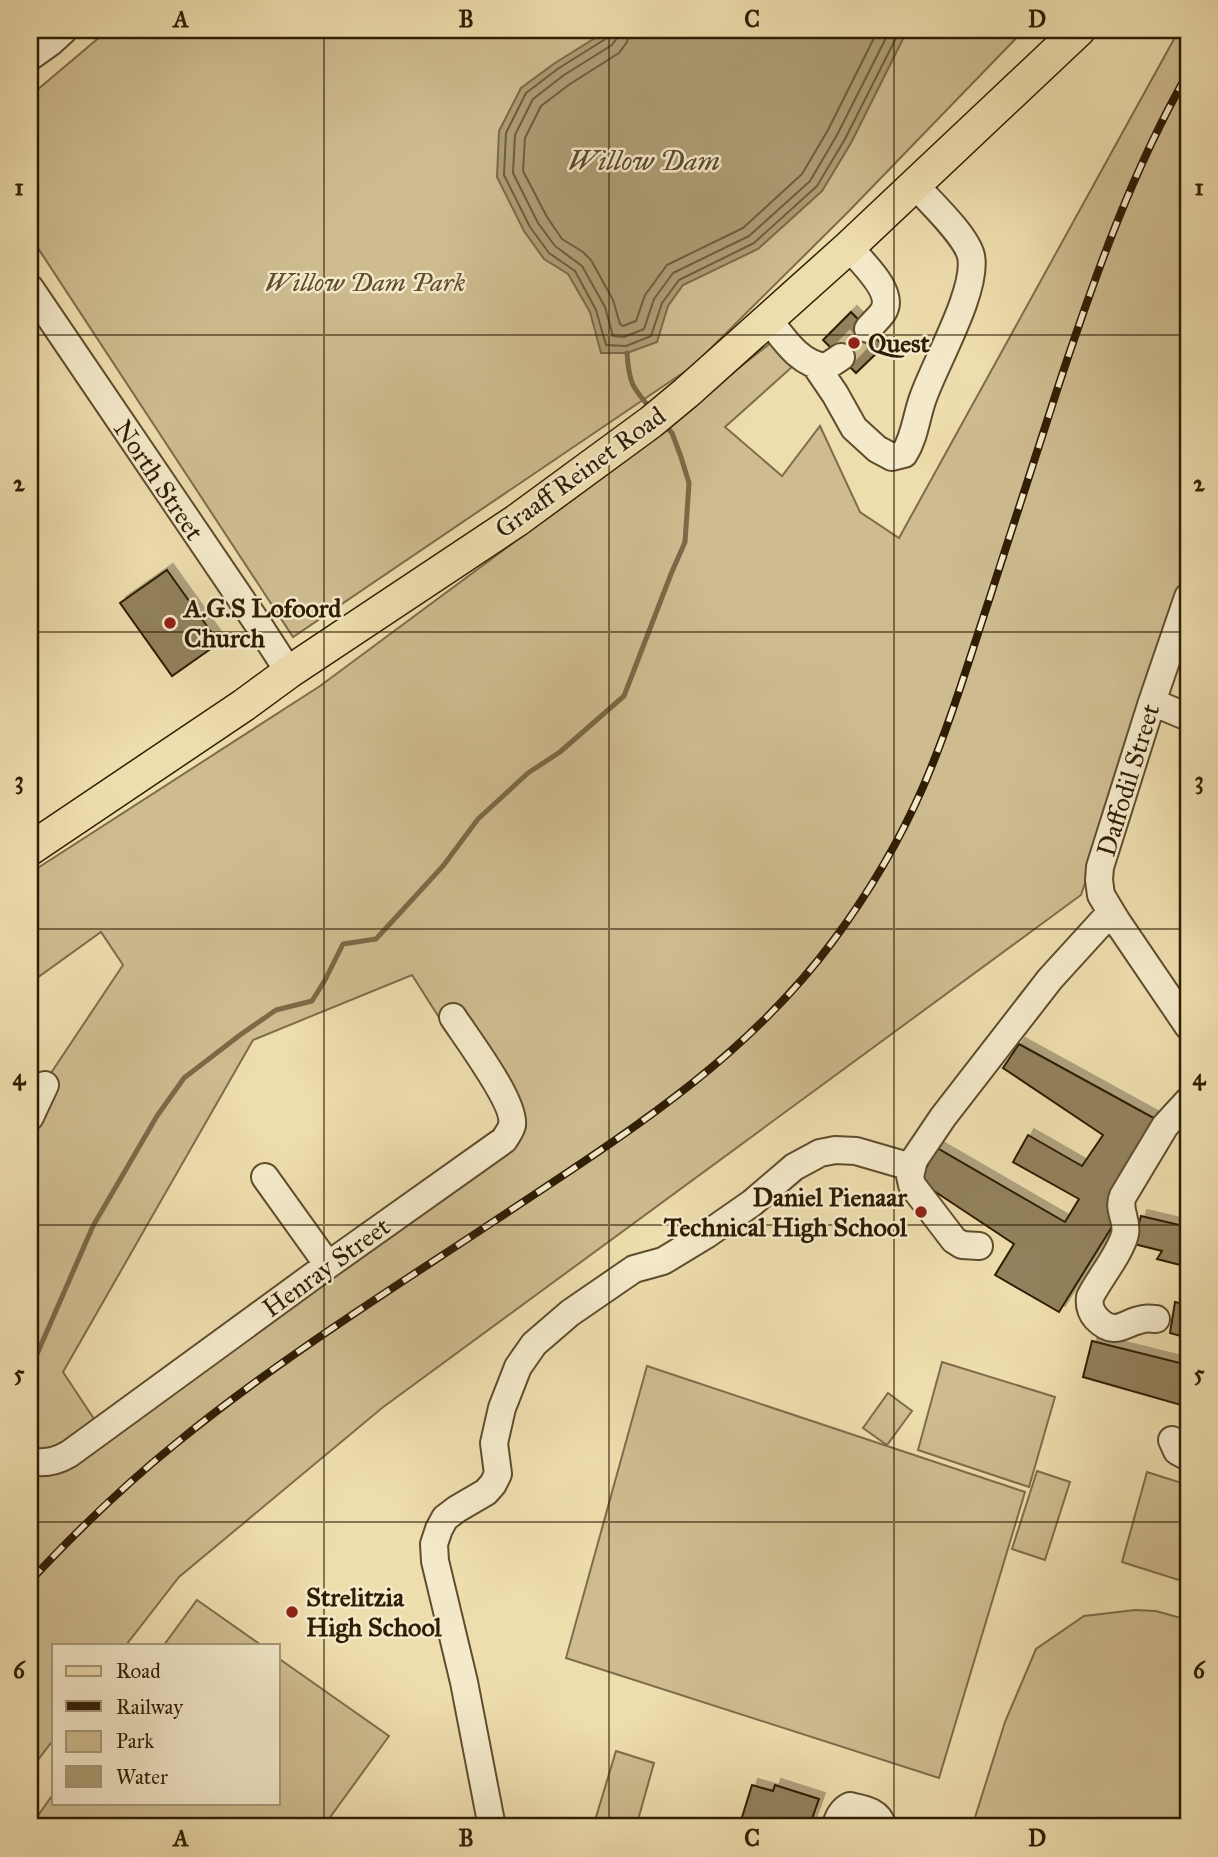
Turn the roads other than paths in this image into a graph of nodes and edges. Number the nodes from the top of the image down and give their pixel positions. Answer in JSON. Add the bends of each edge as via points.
{"nodes":[{"id":1,"x":64,"y":30,"type":"edge"},
{"id":2,"x":1079,"y":30,"type":"edge"},
{"id":3,"x":30,"y":57,"type":"edge"},
{"id":4,"x":914,"y":184,"type":"junction"},
{"id":5,"x":849,"y":247,"type":"junction"},
{"id":6,"x":30,"y":288,"type":"edge"},
{"id":7,"x":768,"y":319,"type":"junction"},
{"id":8,"x":868,"y":329,"type":"tunnel mouth"},
{"id":9,"x":1188,"y":597,"type":"edge"},
{"id":10,"x":289,"y":672,"type":"junction"},
{"id":11,"x":1152,"y":702,"type":"junction"},
{"id":12,"x":1188,"y":717,"type":"edge"},
{"id":13,"x":30,"y":849,"type":"edge"},
{"id":14,"x":1111,"y":912,"type":"junction"},
{"id":15,"x":453,"y":1017,"type":"dead end"},
{"id":16,"x":1188,"y":1026,"type":"edge"},
{"id":17,"x":45,"y":1086,"type":"dead end"},
{"id":18,"x":1188,"y":1101,"type":"edge"},
{"id":19,"x":30,"y":1117,"type":"edge"},
{"id":20,"x":911,"y":1167,"type":"junction"},
{"id":21,"x":265,"y":1177,"type":"dead end"},
{"id":22,"x":979,"y":1246,"type":"dead end"},
{"id":23,"x":328,"y":1265,"type":"junction"},
{"id":24,"x":1156,"y":1319,"type":"dead end"},
{"id":25,"x":30,"y":1461,"type":"edge"},
{"id":26,"x":492,"y":1827,"type":"edge"},
{"id":27,"x":835,"y":1827,"type":"edge"},
{"id":28,"x":883,"y":1827,"type":"edge"}],
"edges":[{"from":1,"to":3,"type":"street"},
{"from":2,"to":4,"type":"main road","name":"Graaff Reinet Road"},
{"from":4,"to":5,"type":"main road","name":"Graaff Reinet Road"},
{"from":4,"to":7,"type":"street","via":[[959,234],[971,255],[971,274],[904,454],[892,457],[853,428],[835,394],[828,362],[799,356]]},
{"from":5,"to":7,"type":"main road","name":"Graaff Reinet Road"},
{"from":5,"to":8,"type":"street","via":[[878,282],[887,301],[884,312]]},
{"from":6,"to":10,"type":"street","name":"North Street"},
{"from":7,"to":10,"type":"main road","name":"Graaff Reinet Road","via":[[655,419],[516,521]]},
{"from":9,"to":11,"type":"street","name":"Daffodil Street"},
{"from":10,"to":13,"type":"main road","name":"Graaff Reinet Road"},
{"from":11,"to":12,"type":"street"},
{"from":11,"to":14,"type":"street","name":"Daffodil Street","via":[[1100,867],[1101,895]]},
{"from":14,"to":16,"type":"street","name":"Daffodil Street"},
{"from":14,"to":20,"type":"street","via":[[1049,979],[943,1117]]},
{"from":15,"to":23,"type":"street","name":"Henray Street","via":[[501,1090],[512,1126],[492,1149]]},
{"from":17,"to":19,"type":"street"},
{"from":18,"to":24,"type":"street","via":[[1165,1126],[1123,1196],[1125,1233],[1090,1297],[1094,1316],[1112,1328]]},
{"from":20,"to":22,"type":"street","via":[[912,1185],[950,1235],[962,1245]]},
{"from":20,"to":26,"type":"street","via":[[856,1152],[820,1153],[794,1167],[706,1236],[663,1261],[634,1269],[570,1313],[534,1344],[518,1367],[494,1443],[498,1474],[486,1492],[446,1518],[435,1544]]},
{"from":21,"to":23,"type":"street"},
{"from":23,"to":25,"type":"street","name":"Henray Street","via":[[61,1459]]},
{"from":27,"to":28,"type":"street","via":[[849,1806],[876,1814]]}]}
